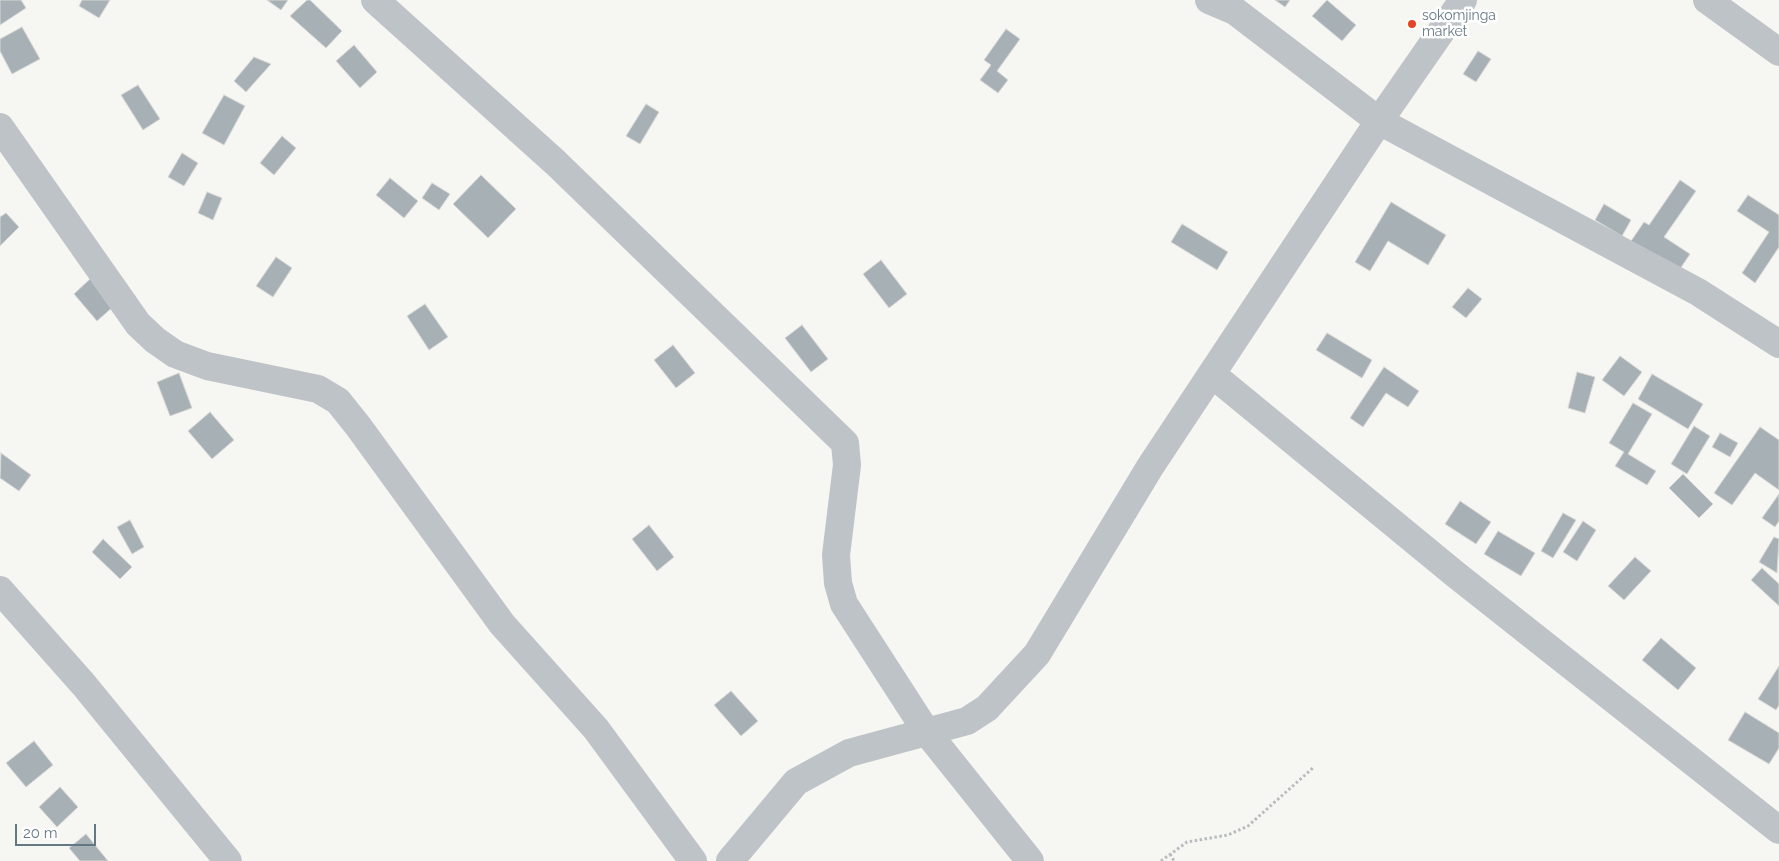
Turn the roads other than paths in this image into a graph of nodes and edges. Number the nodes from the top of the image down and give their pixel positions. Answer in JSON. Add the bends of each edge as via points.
{"nodes":[{"id":1,"x":375,"y":0,"type":"edge"},
{"id":2,"x":1209,"y":0,"type":"edge"},
{"id":3,"x":1463,"y":0,"type":"edge"},
{"id":4,"x":1707,"y":0,"type":"edge"},
{"id":5,"x":1779,"y":52,"type":"edge"},
{"id":6,"x":1379,"y":121,"type":"junction"},
{"id":7,"x":0,"y":127,"type":"edge"},
{"id":8,"x":1779,"y":344,"type":"edge"},
{"id":9,"x":1213,"y":375,"type":"junction"},
{"id":10,"x":0,"y":590,"type":"edge"},
{"id":11,"x":926,"y":731,"type":"junction"},
{"id":12,"x":1779,"y":830,"type":"edge"},
{"id":13,"x":228,"y":861,"type":"edge"},
{"id":14,"x":692,"y":861,"type":"edge"},
{"id":15,"x":730,"y":861,"type":"edge"},
{"id":16,"x":1030,"y":861,"type":"edge"}],
"edges":[{"from":1,"to":11,"type":"street","via":[[556,163],[845,443],[847,465],[836,555],[838,583],[844,604]]},
{"from":2,"to":6,"type":"street","via":[[1235,11]]},
{"from":3,"to":6,"type":"street"},
{"from":4,"to":5,"type":"street"},
{"from":6,"to":8,"type":"street","via":[[1698,292]]},
{"from":6,"to":9,"type":"street"},
{"from":7,"to":14,"type":"street","via":[[138,324],[156,340],[175,354],[207,366],[318,389],[338,402],[502,624],[596,728]]},
{"from":9,"to":11,"type":"street","via":[[1150,467],[1037,654],[987,708],[967,721]]},
{"from":9,"to":12,"type":"street","via":[[1455,574]]},
{"from":10,"to":13,"type":"street","via":[[84,685]]},
{"from":11,"to":15,"type":"street","via":[[849,754],[796,782]]},
{"from":11,"to":16,"type":"street"}]}
